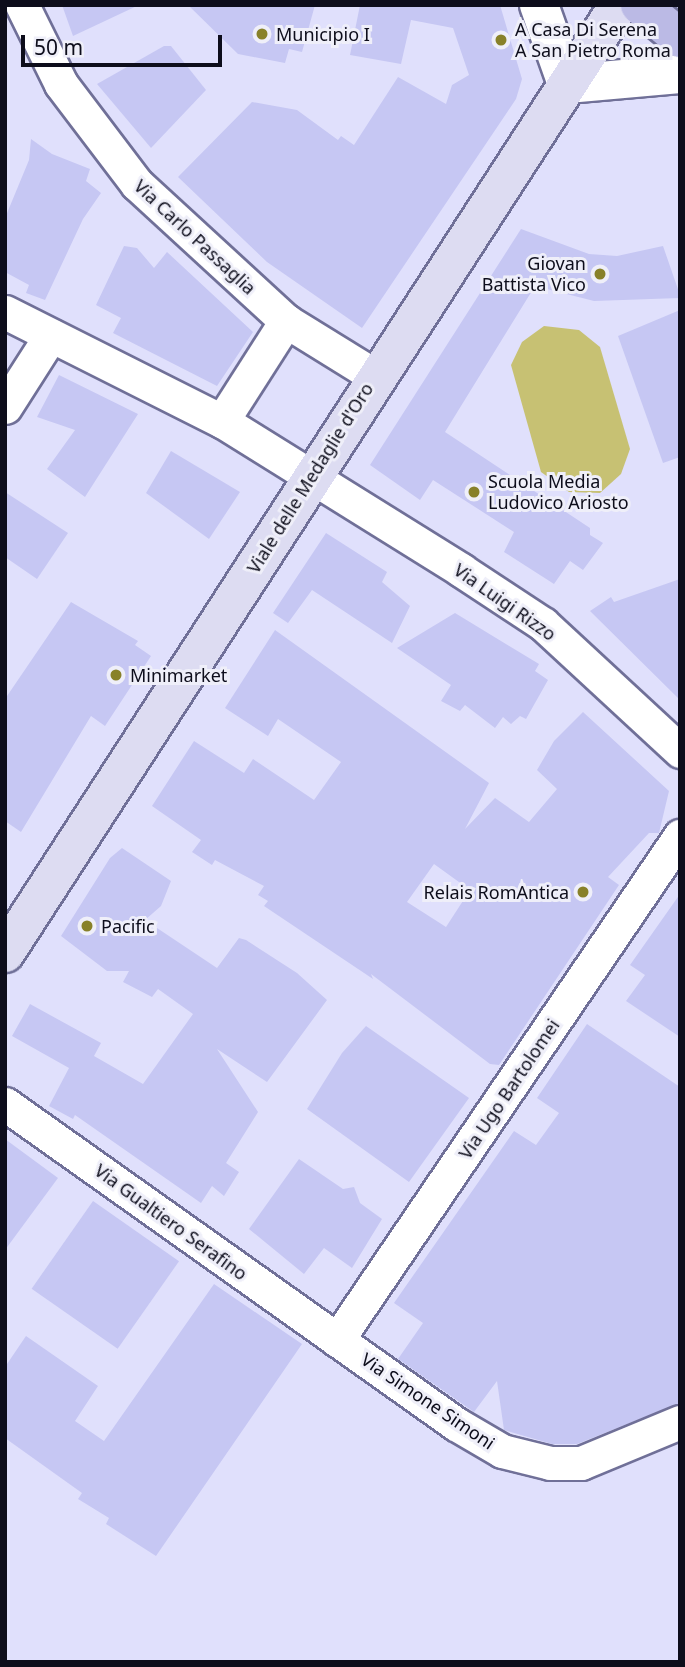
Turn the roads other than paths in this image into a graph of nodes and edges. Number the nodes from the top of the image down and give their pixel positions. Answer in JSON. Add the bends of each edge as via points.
{"nodes":[{"id":1,"x":22,"y":5,"type":"edge"},
{"id":2,"x":539,"y":5,"type":"edge"},
{"id":3,"x":619,"y":5,"type":"edge"},
{"id":4,"x":640,"y":5,"type":"edge"},
{"id":5,"x":680,"y":38,"type":"edge"},
{"id":6,"x":680,"y":74,"type":"edge"},
{"id":7,"x":567,"y":84,"type":"junction"},
{"id":8,"x":5,"y":312,"type":"edge"},
{"id":9,"x":286,"y":321,"type":"junction"},
{"id":10,"x":51,"y":335,"type":"junction"},
{"id":11,"x":375,"y":376,"type":"junction"},
{"id":12,"x":5,"y":407,"type":"edge"},
{"id":13,"x":222,"y":421,"type":"junction"},
{"id":14,"x":312,"y":477,"type":"junction"},
{"id":15,"x":680,"y":751,"type":"edge"},
{"id":16,"x":679,"y":837,"type":"edge"},
{"id":17,"x":5,"y":953,"type":"edge"},
{"id":18,"x":5,"y":1104,"type":"edge"},
{"id":19,"x":337,"y":1340,"type":"junction"},
{"id":20,"x":680,"y":1422,"type":"edge"}],
"edges":[{"from":1,"to":9,"type":"street","name":"Via Carlo Passaglia","via":[[61,84],[108,149],[166,214]]},
{"from":2,"to":7,"type":"street"},
{"from":3,"to":7,"type":"main road","name":"Viale delle Medaglie d'Oro"},
{"from":4,"to":5,"type":"main road"},
{"from":6,"to":7,"type":"street"},
{"from":7,"to":11,"type":"main road","name":"Viale delle Medaglie d'Oro"},
{"from":8,"to":10,"type":"street","name":"Via Luigi Rizzo"},
{"from":9,"to":11,"type":"street","name":"Via Carlo Passaglia"},
{"from":9,"to":13,"type":"street"},
{"from":10,"to":12,"type":"street"},
{"from":10,"to":13,"type":"street","name":"Via Luigi Rizzo"},
{"from":11,"to":14,"type":"main road","name":"Viale delle Medaglie d'Oro"},
{"from":13,"to":14,"type":"street","name":"Via Luigi Rizzo"},
{"from":14,"to":15,"type":"street","name":"Via Luigi Rizzo","via":[[543,624]]},
{"from":14,"to":17,"type":"main road","name":"Viale delle Medaglie d'Oro"},
{"from":16,"to":19,"type":"street","name":"Via Ugo Bartolomei"},
{"from":18,"to":19,"type":"street","name":"Via Gualtiero Serafino"},
{"from":19,"to":20,"type":"street","name":"Via Simone Simoni","via":[[476,1437],[535,1461],[581,1463]]}]}
